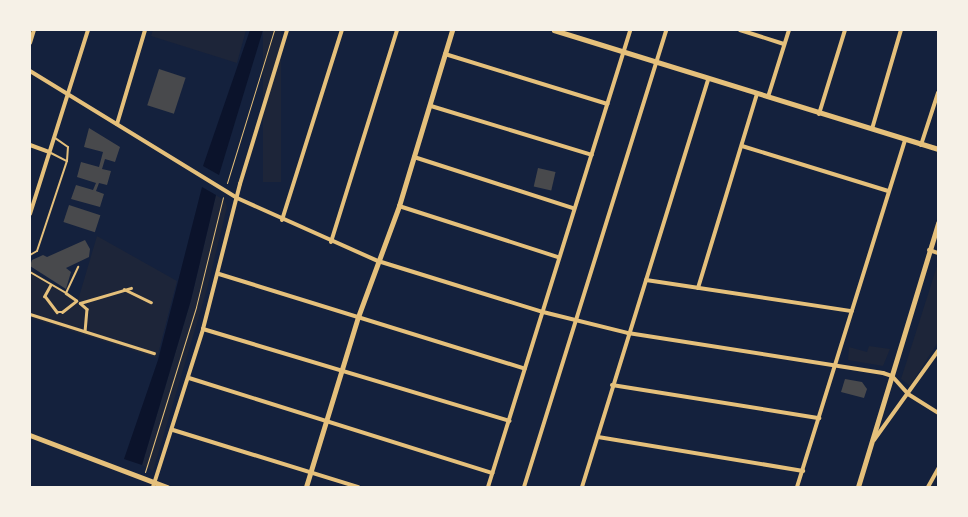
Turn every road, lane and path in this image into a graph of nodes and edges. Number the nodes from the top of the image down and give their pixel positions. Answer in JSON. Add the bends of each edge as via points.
{"nodes":[{"id":1,"x":34,"y":30,"type":"edge"},
{"id":2,"x":88,"y":30,"type":"edge"},
{"id":3,"x":145,"y":30,"type":"edge"},
{"id":4,"x":274,"y":30,"type":"edge"},
{"id":5,"x":287,"y":30,"type":"edge"},
{"id":6,"x":342,"y":30,"type":"edge"},
{"id":7,"x":397,"y":30,"type":"edge"},
{"id":8,"x":452,"y":30,"type":"edge"},
{"id":9,"x":554,"y":30,"type":"edge"},
{"id":10,"x":630,"y":30,"type":"edge"},
{"id":11,"x":666,"y":30,"type":"edge"},
{"id":12,"x":740,"y":30,"type":"edge"},
{"id":13,"x":789,"y":30,"type":"edge"},
{"id":14,"x":845,"y":30,"type":"edge"},
{"id":15,"x":902,"y":30,"type":"edge"},
{"id":16,"x":30,"y":43,"type":"edge"},
{"id":17,"x":784,"y":44,"type":"junction"},
{"id":18,"x":624,"y":52,"type":"junction"},
{"id":19,"x":445,"y":54,"type":"junction"},
{"id":20,"x":656,"y":62,"type":"junction"},
{"id":21,"x":30,"y":71,"type":"edge"},
{"id":22,"x":708,"y":79,"type":"junction"},
{"id":23,"x":938,"y":93,"type":"edge"},
{"id":24,"x":68,"y":94,"type":"junction"},
{"id":25,"x":757,"y":94,"type":"junction"},
{"id":26,"x":768,"y":98,"type":"junction"},
{"id":27,"x":608,"y":104,"type":"junction"},
{"id":28,"x":431,"y":106,"type":"junction"},
{"id":29,"x":820,"y":114,"type":"junction"},
{"id":30,"x":116,"y":124,"type":"junction"},
{"id":31,"x":872,"y":129,"type":"junction"},
{"id":32,"x":54,"y":137,"type":"junction"},
{"id":33,"x":905,"y":140,"type":"junction"},
{"id":34,"x":30,"y":145,"type":"edge"},
{"id":35,"x":921,"y":145,"type":"junction"},
{"id":36,"x":742,"y":146,"type":"junction"},
{"id":37,"x":938,"y":149,"type":"edge"},
{"id":38,"x":49,"y":152,"type":"junction"},
{"id":39,"x":592,"y":155,"type":"junction"},
{"id":40,"x":414,"y":157,"type":"junction"},
{"id":41,"x":67,"y":161,"type":"junction"},
{"id":42,"x":225,"y":191,"type":"junction"},
{"id":43,"x":888,"y":191,"type":"junction"},
{"id":44,"x":237,"y":198,"type":"junction"},
{"id":45,"x":32,"y":202,"type":"edge"},
{"id":46,"x":399,"y":206,"type":"junction"},
{"id":47,"x":573,"y":208,"type":"junction"},
{"id":48,"x":30,"y":214,"type":"edge"},
{"id":49,"x":282,"y":220,"type":"junction"},
{"id":50,"x":938,"y":223,"type":"edge"},
{"id":51,"x":331,"y":242,"type":"junction"},
{"id":52,"x":929,"y":250,"type":"junction"},
{"id":53,"x":938,"y":253,"type":"edge"},
{"id":54,"x":31,"y":256,"type":"edge"},
{"id":55,"x":558,"y":257,"type":"junction"},
{"id":56,"x":378,"y":261,"type":"junction"},
{"id":57,"x":78,"y":267,"type":"dead end"},
{"id":58,"x":30,"y":272,"type":"edge"},
{"id":59,"x":219,"y":274,"type":"junction"},
{"id":60,"x":646,"y":280,"type":"junction"},
{"id":61,"x":51,"y":284,"type":"junction"},
{"id":62,"x":131,"y":288,"type":"dead end"},
{"id":63,"x":698,"y":288,"type":"junction"},
{"id":64,"x":124,"y":290,"type":"junction"},
{"id":65,"x":66,"y":293,"type":"junction"},
{"id":66,"x":76,"y":301,"type":"junction"},
{"id":67,"x":151,"y":302,"type":"dead end"},
{"id":68,"x":80,"y":303,"type":"junction"},
{"id":69,"x":852,"y":311,"type":"junction"},
{"id":70,"x":543,"y":312,"type":"junction"},
{"id":71,"x":30,"y":314,"type":"edge"},
{"id":72,"x":358,"y":317,"type":"junction"},
{"id":73,"x":576,"y":320,"type":"junction"},
{"id":74,"x":203,"y":329,"type":"junction"},
{"id":75,"x":85,"y":331,"type":"junction"},
{"id":76,"x":628,"y":333,"type":"junction"},
{"id":77,"x":938,"y":351,"type":"edge"},
{"id":78,"x":154,"y":353,"type":"dead end"},
{"id":79,"x":835,"y":366,"type":"junction"},
{"id":80,"x":342,"y":369,"type":"junction"},
{"id":81,"x":525,"y":369,"type":"junction"},
{"id":82,"x":892,"y":376,"type":"junction"},
{"id":83,"x":189,"y":378,"type":"junction"},
{"id":84,"x":612,"y":385,"type":"junction"},
{"id":85,"x":908,"y":394,"type":"junction"},
{"id":86,"x":938,"y":413,"type":"edge"},
{"id":87,"x":819,"y":418,"type":"junction"},
{"id":88,"x":327,"y":420,"type":"junction"},
{"id":89,"x":508,"y":421,"type":"junction"},
{"id":90,"x":173,"y":430,"type":"junction"},
{"id":91,"x":30,"y":435,"type":"edge"},
{"id":92,"x":598,"y":437,"type":"junction"},
{"id":93,"x":874,"y":440,"type":"junction"},
{"id":94,"x":938,"y":469,"type":"edge"},
{"id":95,"x":803,"y":470,"type":"junction"},
{"id":96,"x":310,"y":472,"type":"junction"},
{"id":97,"x":493,"y":473,"type":"junction"},
{"id":98,"x":143,"y":479,"type":"junction"},
{"id":99,"x":154,"y":485,"type":"edge"},
{"id":100,"x":167,"y":487,"type":"edge"},
{"id":101,"x":306,"y":487,"type":"edge"},
{"id":102,"x":358,"y":487,"type":"edge"},
{"id":103,"x":488,"y":487,"type":"edge"},
{"id":104,"x":524,"y":487,"type":"edge"},
{"id":105,"x":582,"y":487,"type":"edge"},
{"id":106,"x":797,"y":487,"type":"edge"},
{"id":107,"x":858,"y":487,"type":"edge"},
{"id":108,"x":928,"y":487,"type":"edge"}],
"edges":[{"from":1,"to":16,"type":"street"},
{"from":2,"to":24,"type":"street"},
{"from":3,"to":30,"type":"street"},
{"from":4,"to":42,"type":"path"},
{"from":5,"to":44,"type":"street"},
{"from":6,"to":49,"type":"street"},
{"from":7,"to":51,"type":"street"},
{"from":8,"to":19,"type":"street"},
{"from":9,"to":18,"type":"street"},
{"from":10,"to":18,"type":"street"},
{"from":11,"to":20,"type":"street"},
{"from":12,"to":17,"type":"street"},
{"from":13,"to":17,"type":"street"},
{"from":14,"to":29,"type":"street"},
{"from":15,"to":31,"type":"street"},
{"from":17,"to":26,"type":"street"},
{"from":18,"to":20,"type":"street"},
{"from":18,"to":27,"type":"street"},
{"from":19,"to":27,"type":"street"},
{"from":19,"to":28,"type":"street"},
{"from":20,"to":22,"type":"street"},
{"from":20,"to":73,"type":"street"},
{"from":21,"to":24,"type":"street"},
{"from":22,"to":25,"type":"street"},
{"from":22,"to":60,"type":"street"},
{"from":23,"to":35,"type":"street"},
{"from":24,"to":30,"type":"street"},
{"from":24,"to":32,"type":"street"},
{"from":25,"to":26,"type":"street"},
{"from":25,"to":36,"type":"street"},
{"from":26,"to":29,"type":"street"},
{"from":27,"to":39,"type":"street"},
{"from":28,"to":39,"type":"street"},
{"from":28,"to":40,"type":"street"},
{"from":29,"to":31,"type":"street"},
{"from":30,"to":42,"type":"street"},
{"from":31,"to":33,"type":"street"},
{"from":32,"to":38,"type":"street"},
{"from":32,"to":41,"type":"lane","via":[[68,147]]},
{"from":33,"to":35,"type":"street"},
{"from":33,"to":43,"type":"street"},
{"from":34,"to":38,"type":"street"},
{"from":35,"to":37,"type":"street"},
{"from":36,"to":43,"type":"street"},
{"from":36,"to":63,"type":"street"},
{"from":38,"to":41,"type":"lane"},
{"from":38,"to":45,"type":"street"},
{"from":39,"to":47,"type":"street"},
{"from":40,"to":46,"type":"street"},
{"from":40,"to":47,"type":"street"},
{"from":41,"to":54,"type":"lane"},
{"from":42,"to":44,"type":"street"},
{"from":42,"to":98,"type":"path","via":[[196,307]]},
{"from":43,"to":69,"type":"street"},
{"from":44,"to":49,"type":"street"},
{"from":44,"to":59,"type":"street"},
{"from":45,"to":48,"type":"street"},
{"from":46,"to":55,"type":"street"},
{"from":46,"to":56,"type":"street"},
{"from":47,"to":55,"type":"street"},
{"from":49,"to":51,"type":"street"},
{"from":50,"to":52,"type":"street"},
{"from":51,"to":56,"type":"street"},
{"from":52,"to":53,"type":"street"},
{"from":52,"to":82,"type":"street"},
{"from":55,"to":70,"type":"street"},
{"from":56,"to":70,"type":"street"},
{"from":56,"to":72,"type":"street"},
{"from":57,"to":65,"type":"lane"},
{"from":58,"to":61,"type":"lane"},
{"from":59,"to":72,"type":"street"},
{"from":59,"to":74,"type":"street"},
{"from":60,"to":63,"type":"street"},
{"from":60,"to":76,"type":"street"},
{"from":61,"to":65,"type":"lane"},
{"from":61,"to":66,"type":"street","via":[[45,296],[57,312],[62,312]]},
{"from":62,"to":64,"type":"street"},
{"from":63,"to":69,"type":"street"},
{"from":64,"to":67,"type":"street"},
{"from":64,"to":68,"type":"street"},
{"from":65,"to":66,"type":"street"},
{"from":66,"to":68,"type":"street"},
{"from":68,"to":75,"type":"street","via":[[87,309]]},
{"from":69,"to":79,"type":"street"},
{"from":70,"to":73,"type":"street"},
{"from":70,"to":81,"type":"street"},
{"from":71,"to":75,"type":"street"},
{"from":72,"to":80,"type":"street"},
{"from":72,"to":81,"type":"street"},
{"from":73,"to":76,"type":"street"},
{"from":73,"to":104,"type":"street"},
{"from":74,"to":80,"type":"street"},
{"from":74,"to":83,"type":"street"},
{"from":75,"to":78,"type":"street"},
{"from":76,"to":79,"type":"street"},
{"from":76,"to":84,"type":"street"},
{"from":77,"to":85,"type":"street"},
{"from":79,"to":82,"type":"street"},
{"from":79,"to":87,"type":"street"},
{"from":80,"to":88,"type":"street"},
{"from":80,"to":89,"type":"street"},
{"from":81,"to":89,"type":"street"},
{"from":82,"to":85,"type":"street"},
{"from":82,"to":93,"type":"street"},
{"from":83,"to":88,"type":"street"},
{"from":83,"to":90,"type":"street"},
{"from":84,"to":87,"type":"street"},
{"from":84,"to":92,"type":"street"},
{"from":85,"to":86,"type":"street"},
{"from":85,"to":93,"type":"street"},
{"from":87,"to":95,"type":"street"},
{"from":88,"to":96,"type":"street"},
{"from":88,"to":97,"type":"street"},
{"from":89,"to":97,"type":"street"},
{"from":90,"to":96,"type":"street"},
{"from":90,"to":99,"type":"street"},
{"from":91,"to":98,"type":"street"},
{"from":92,"to":95,"type":"street"},
{"from":92,"to":105,"type":"street"},
{"from":93,"to":107,"type":"street"},
{"from":94,"to":108,"type":"street"},
{"from":95,"to":106,"type":"street"},
{"from":96,"to":101,"type":"street"},
{"from":96,"to":102,"type":"street"},
{"from":97,"to":103,"type":"street"},
{"from":98,"to":99,"type":"street"},
{"from":99,"to":100,"type":"street"}]}
